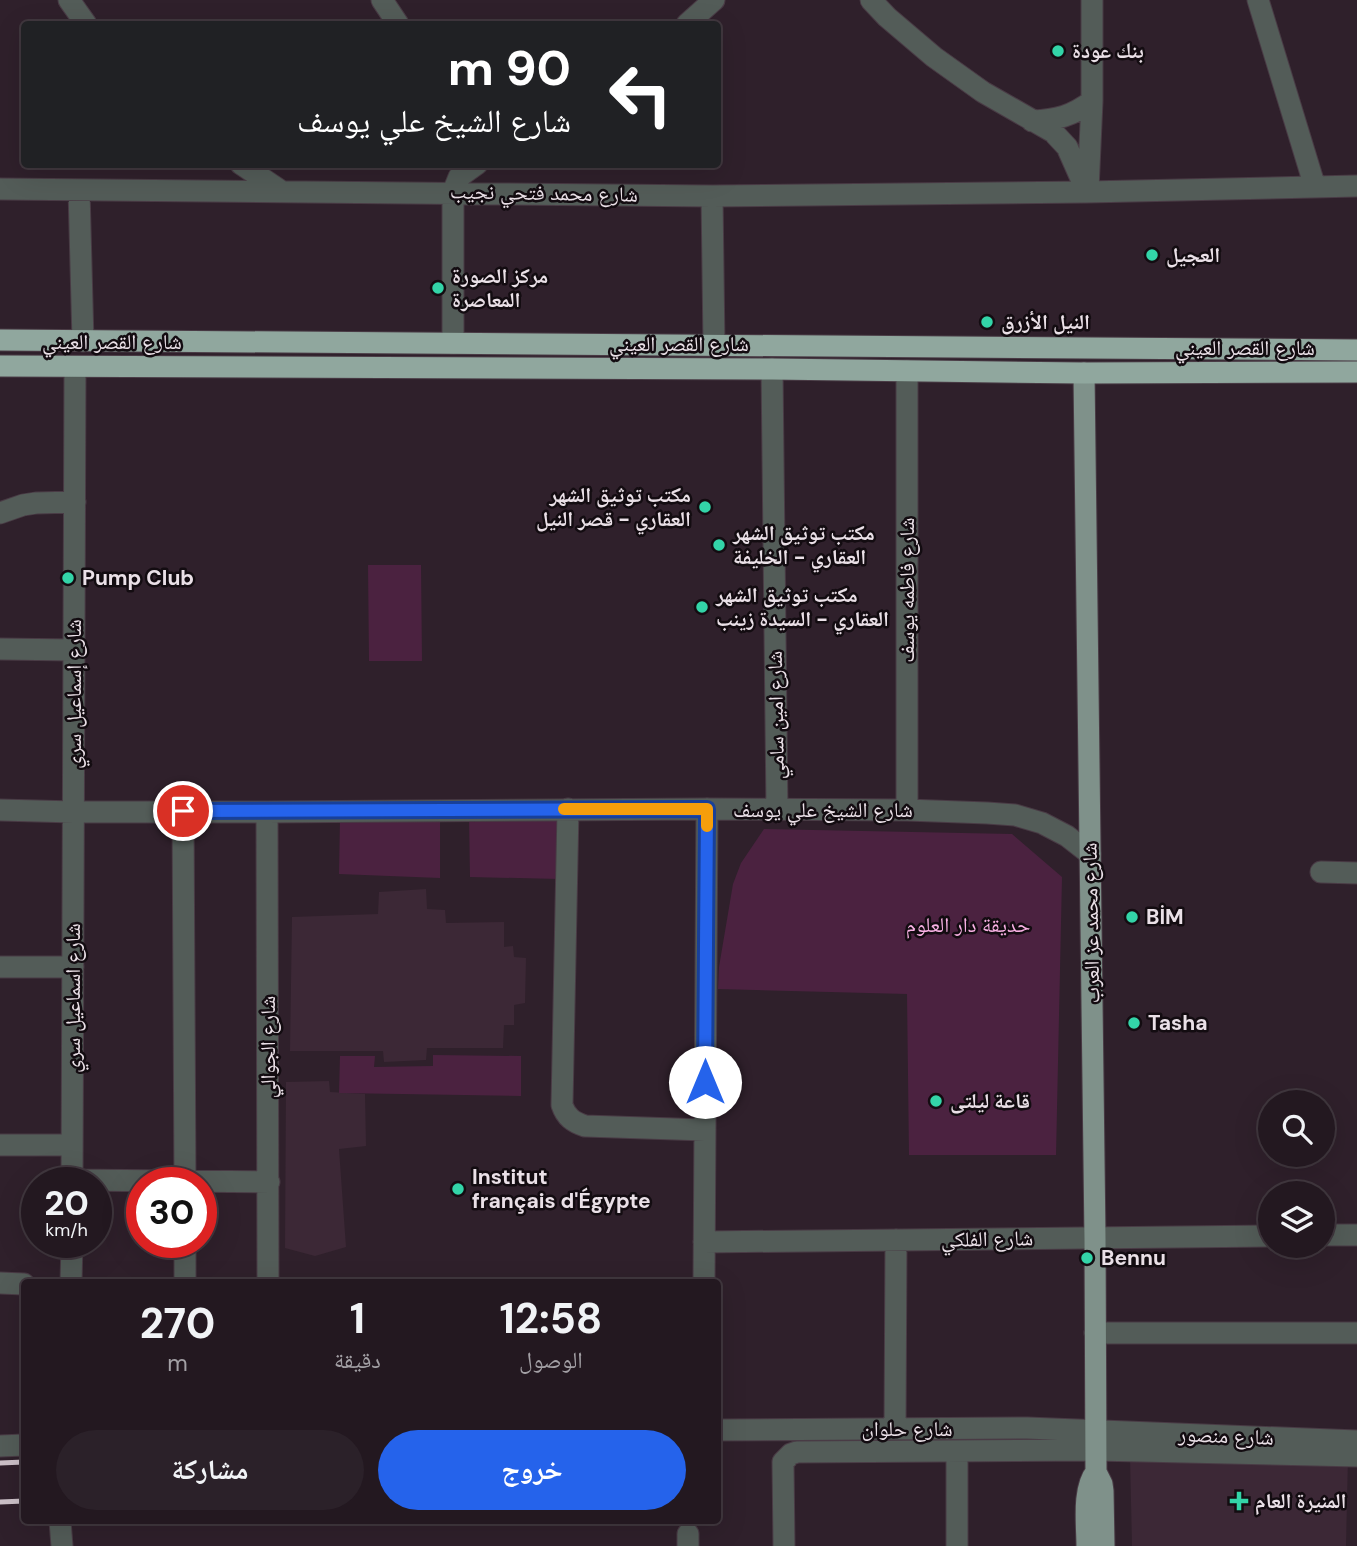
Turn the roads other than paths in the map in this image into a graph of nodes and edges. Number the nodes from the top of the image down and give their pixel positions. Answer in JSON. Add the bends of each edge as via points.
{"nodes":[{"id":1,"x":69,"y":0,"type":"edge"},
{"id":2,"x":382,"y":0,"type":"edge"},
{"id":3,"x":714,"y":0,"type":"edge"},
{"id":4,"x":870,"y":0,"type":"edge"},
{"id":5,"x":1092,"y":0,"type":"edge"},
{"id":6,"x":1258,"y":0,"type":"edge"},
{"id":7,"x":84,"y":21,"type":"edge"},
{"id":8,"x":396,"y":21,"type":"edge"},
{"id":9,"x":690,"y":21,"type":"edge"},
{"id":10,"x":1093,"y":102,"type":"junction"},
{"id":11,"x":1032,"y":121,"type":"junction"},
{"id":12,"x":247,"y":168,"type":"edge"},
{"id":13,"x":450,"y":168,"type":"edge"},
{"id":14,"x":472,"y":168,"type":"edge"},
{"id":15,"x":1357,"y":186,"type":"edge"},
{"id":16,"x":1315,"y":187,"type":"junction"},
{"id":17,"x":0,"y":189,"type":"edge"},
{"id":18,"x":79,"y":190,"type":"junction"},
{"id":19,"x":281,"y":191,"type":"junction"},
{"id":20,"x":453,"y":192,"type":"junction"},
{"id":21,"x":1087,"y":192,"type":"junction"},
{"id":22,"x":712,"y":196,"type":"junction"},
{"id":23,"x":0,"y":340,"type":"edge"},
{"id":24,"x":83,"y":341,"type":"junction"},
{"id":25,"x":453,"y":343,"type":"junction"},
{"id":26,"x":714,"y":346,"type":"junction"},
{"id":27,"x":1357,"y":349,"type":"edge"},
{"id":28,"x":0,"y":366,"type":"edge"},
{"id":29,"x":75,"y":366,"type":"junction"},
{"id":30,"x":772,"y":369,"type":"junction"},
{"id":31,"x":906,"y":371,"type":"junction"},
{"id":32,"x":1357,"y":372,"type":"edge"},
{"id":33,"x":1084,"y":373,"type":"junction"},
{"id":34,"x":75,"y":502,"type":"junction"},
{"id":35,"x":0,"y":513,"type":"edge"},
{"id":36,"x":0,"y":649,"type":"edge"},
{"id":37,"x":74,"y":650,"type":"junction"},
{"id":38,"x":568,"y":809,"type":"junction"},
{"id":39,"x":707,"y":809,"type":"junction"},
{"id":40,"x":0,"y":810,"type":"edge"},
{"id":41,"x":776,"y":810,"type":"junction"},
{"id":42,"x":907,"y":810,"type":"junction"},
{"id":43,"x":183,"y":811,"type":"junction"},
{"id":44,"x":74,"y":812,"type":"junction"},
{"id":45,"x":267,"y":812,"type":"junction"},
{"id":46,"x":1090,"y":854,"type":"junction"},
{"id":47,"x":1321,"y":872,"type":"dead end"},
{"id":48,"x":1357,"y":873,"type":"edge"},
{"id":49,"x":0,"y":967,"type":"edge"},
{"id":50,"x":73,"y":967,"type":"junction"},
{"id":51,"x":705,"y":1130,"type":"junction"},
{"id":52,"x":72,"y":1144,"type":"junction"},
{"id":53,"x":0,"y":1145,"type":"edge"},
{"id":54,"x":72,"y":1167,"type":"edge"},
{"id":55,"x":185,"y":1167,"type":"edge"},
{"id":56,"x":217,"y":1182,"type":"edge"},
{"id":57,"x":269,"y":1182,"type":"junction"},
{"id":58,"x":1335,"y":1235,"type":"edge"},
{"id":59,"x":1357,"y":1235,"type":"edge"},
{"id":60,"x":1258,"y":1236,"type":"edge"},
{"id":61,"x":1095,"y":1238,"type":"junction"},
{"id":62,"x":896,"y":1240,"type":"junction"},
{"id":63,"x":704,"y":1242,"type":"junction"},
{"id":64,"x":72,"y":1258,"type":"edge"},
{"id":65,"x":185,"y":1258,"type":"edge"},
{"id":66,"x":71,"y":1279,"type":"edge"},
{"id":67,"x":186,"y":1279,"type":"edge"},
{"id":68,"x":268,"y":1279,"type":"edge"},
{"id":69,"x":704,"y":1279,"type":"edge"},
{"id":70,"x":0,"y":1283,"type":"edge"},
{"id":71,"x":21,"y":1284,"type":"edge"},
{"id":72,"x":1357,"y":1333,"type":"edge"},
{"id":73,"x":1095,"y":1334,"type":"junction"},
{"id":74,"x":895,"y":1429,"type":"junction"},
{"id":75,"x":721,"y":1430,"type":"edge"},
{"id":76,"x":1096,"y":1441,"type":"junction"},
{"id":77,"x":1357,"y":1441,"type":"edge"},
{"id":78,"x":0,"y":1446,"type":"edge"},
{"id":79,"x":21,"y":1446,"type":"edge"},
{"id":80,"x":957,"y":1451,"type":"junction"},
{"id":81,"x":1357,"y":1456,"type":"edge"},
{"id":82,"x":1096,"y":1472,"type":"junction"},
{"id":83,"x":60,"y":1524,"type":"edge"},
{"id":84,"x":62,"y":1546,"type":"edge"},
{"id":85,"x":784,"y":1546,"type":"edge"},
{"id":86,"x":957,"y":1546,"type":"edge"},
{"id":87,"x":1087,"y":1546,"type":"edge"},
{"id":88,"x":1104,"y":1546,"type":"edge"}],
"edges":[{"from":1,"to":7,"type":"street"},
{"from":2,"to":8,"type":"street"},
{"from":3,"to":9,"type":"street"},
{"from":4,"to":11,"type":"street","via":[[934,57]]},
{"from":5,"to":10,"type":"street"},
{"from":6,"to":16,"type":"street"},
{"from":10,"to":11,"type":"street","via":[[1065,117]]},
{"from":10,"to":21,"type":"street"},
{"from":11,"to":21,"type":"street","via":[[1053,132],[1067,147]]},
{"from":12,"to":19,"type":"street"},
{"from":13,"to":20,"type":"street"},
{"from":14,"to":20,"type":"street","via":[[460,177]]},
{"from":15,"to":16,"type":"street","name":"شارع محمد فتحي نجيب"},
{"from":16,"to":21,"type":"street","name":"شارع محمد فتحي نجيب"},
{"from":17,"to":18,"type":"street","name":"شارع محمد فتحي نجيب"},
{"from":18,"to":19,"type":"street","name":"شارع محمد فتحي نجيب"},
{"from":18,"to":24,"type":"street"},
{"from":19,"to":20,"type":"street","name":"شارع محمد فتحي نجيب"},
{"from":20,"to":22,"type":"street","name":"شارع محمد فتحي نجيب"},
{"from":20,"to":25,"type":"street"},
{"from":21,"to":22,"type":"street","name":"شارع محمد فتحي نجيب"},
{"from":22,"to":26,"type":"street"},
{"from":23,"to":24,"type":"highway","name":"شارع القصر العيني"},
{"from":24,"to":25,"type":"highway","name":"شارع القصر العيني"},
{"from":25,"to":26,"type":"highway","name":"شارع القصر العيني"},
{"from":26,"to":27,"type":"highway","name":"شارع القصر العيني"},
{"from":28,"to":29,"type":"highway","name":"شارع القصر العيني"},
{"from":29,"to":30,"type":"highway","name":"شارع القصر العيني"},
{"from":29,"to":34,"type":"street","name":"شارع إسماعيل سري"},
{"from":30,"to":31,"type":"highway","name":"شارع القصر العيني"},
{"from":30,"to":41,"type":"street","name":"شارع امين سامي"},
{"from":31,"to":33,"type":"highway","name":"شارع القصر العيني"},
{"from":31,"to":42,"type":"street","name":"شارع فاطمه يوسف"},
{"from":32,"to":33,"type":"highway","name":"شارع القصر العيني"},
{"from":33,"to":46,"type":"main road","name":"شارع محمد عز العرب"},
{"from":34,"to":35,"type":"street","via":[[36,503]]},
{"from":34,"to":37,"type":"street","name":"شارع إسماعيل سري"},
{"from":36,"to":37,"type":"street"},
{"from":37,"to":44,"type":"street","name":"شارع إسماعيل سري"},
{"from":38,"to":39,"type":"street","name":"شارع الشيخ علي يوسف"},
{"from":38,"to":45,"type":"street","name":"شارع الشيخ علي يوسف"},
{"from":38,"to":51,"type":"street","via":[[565,1113],[585,1126]]},
{"from":39,"to":41,"type":"street","name":"شارع الشيخ علي يوسف"},
{"from":39,"to":51,"type":"street"},
{"from":40,"to":44,"type":"street","name":"شارع الشيخ علي يوسف"},
{"from":41,"to":42,"type":"street","name":"شارع الشيخ علي يوسف"},
{"from":42,"to":46,"type":"street","name":"شارع الشيخ علي يوسف","via":[[1015,815],[1067,836]]},
{"from":43,"to":44,"type":"street","name":"شارع الشيخ علي يوسف"},
{"from":43,"to":45,"type":"street","name":"شارع الشيخ علي يوسف"},
{"from":43,"to":55,"type":"street"},
{"from":44,"to":50,"type":"street","name":"شارع اسماعيل سري"},
{"from":45,"to":57,"type":"street","name":"شارع الجوالي"},
{"from":46,"to":61,"type":"main road","name":"شارع محمد عز العرب"},
{"from":47,"to":48,"type":"street"},
{"from":49,"to":50,"type":"street"},
{"from":50,"to":52,"type":"street","name":"شارع اسماعيل سري"},
{"from":51,"to":63,"type":"street"},
{"from":52,"to":53,"type":"street"},
{"from":52,"to":54,"type":"street","name":"شارع اسماعيل سري"},
{"from":56,"to":57,"type":"street"},
{"from":57,"to":68,"type":"street","name":"شارع الجوالي"},
{"from":58,"to":59,"type":"street"},
{"from":60,"to":61,"type":"street","name":"شارع الفلكي"},
{"from":61,"to":62,"type":"street","name":"شارع الفلكي"},
{"from":61,"to":73,"type":"main road","name":"شارع محمد عز العرب"},
{"from":62,"to":63,"type":"street","name":"شارع الفلكي"},
{"from":62,"to":74,"type":"street"},
{"from":63,"to":69,"type":"street"},
{"from":64,"to":66,"type":"street"},
{"from":65,"to":67,"type":"street"},
{"from":70,"to":71,"type":"street"},
{"from":72,"to":73,"type":"street"},
{"from":73,"to":76,"type":"main road","name":"شارع محمد عز العرب"},
{"from":74,"to":75,"type":"street","name":"شارع حلوان"},
{"from":74,"to":76,"type":"street","name":"شارع حلوان","via":[[1027,1428]]},
{"from":76,"to":77,"type":"street","name":"شارع منصور"},
{"from":76,"to":80,"type":"street"},
{"from":76,"to":81,"type":"street","name":"شارع منصور"},
{"from":76,"to":82,"type":"main road","name":"شارع محمد عز العرب"},
{"from":78,"to":79,"type":"street"},
{"from":80,"to":85,"type":"street","via":[[791,1454],[783,1462]]},
{"from":80,"to":86,"type":"street"},
{"from":82,"to":87,"type":"main road","name":"شارع محمد عز العرب","via":[[1087,1490]]},
{"from":82,"to":88,"type":"main road","name":"شارع محمد عز العرب","via":[[1103,1491]]},
{"from":83,"to":84,"type":"street"}]}
